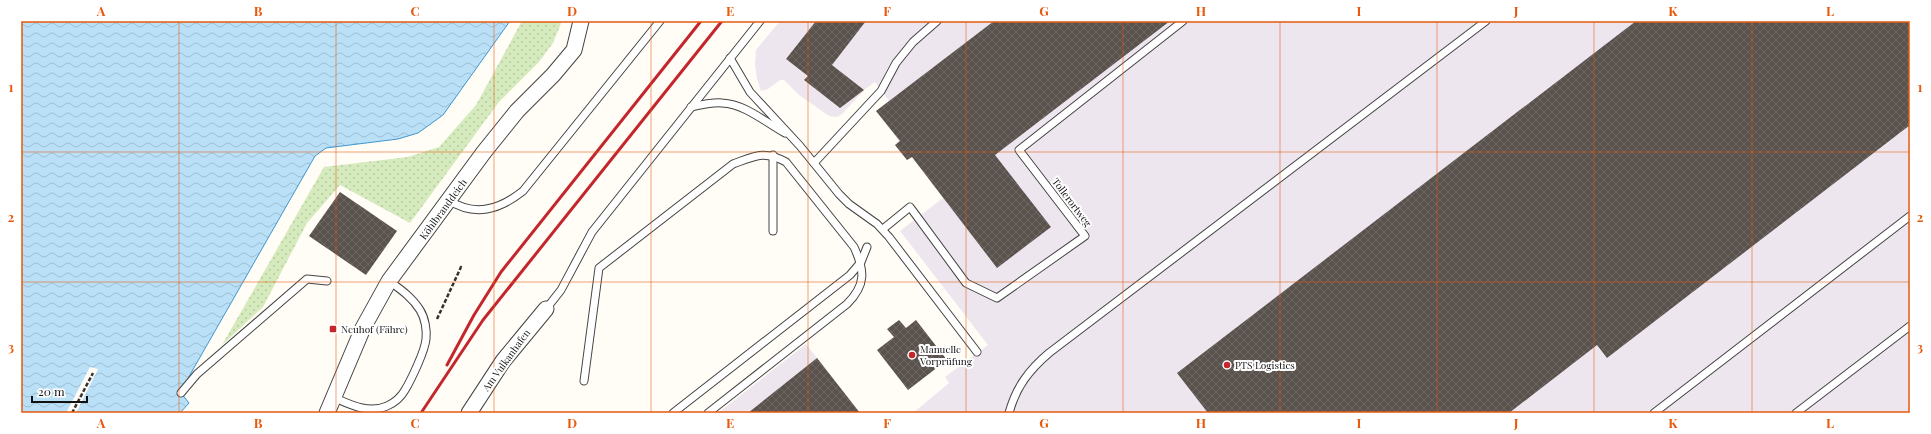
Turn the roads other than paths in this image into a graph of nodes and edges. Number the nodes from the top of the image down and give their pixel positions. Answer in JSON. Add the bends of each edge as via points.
{"nodes":[{"id":1,"x":581,"y":21,"type":"edge"},
{"id":2,"x":660,"y":21,"type":"edge"},
{"id":3,"x":760,"y":21,"type":"edge"},
{"id":4,"x":937,"y":21,"type":"edge"},
{"id":5,"x":1182,"y":21,"type":"edge"},
{"id":6,"x":1486,"y":21,"type":"edge"},
{"id":7,"x":730,"y":58,"type":"junction"},
{"id":8,"x":691,"y":107,"type":"junction"},
{"id":9,"x":788,"y":134,"type":"junction"},
{"id":10,"x":773,"y":155,"type":"junction"},
{"id":11,"x":814,"y":163,"type":"junction"},
{"id":12,"x":448,"y":200,"type":"junction"},
{"id":13,"x":1910,"y":216,"type":"edge"},
{"id":14,"x":883,"y":229,"type":"junction"},
{"id":15,"x":773,"y":230,"type":"dead end"},
{"id":16,"x":867,"y":247,"type":"dead end"},
{"id":17,"x":861,"y":262,"type":"junction"},
{"id":18,"x":327,"y":281,"type":"dead end"},
{"id":19,"x":389,"y":281,"type":"junction"},
{"id":20,"x":546,"y":309,"type":"joint"},
{"id":21,"x":1910,"y":326,"type":"edge"},
{"id":22,"x":977,"y":352,"type":"dead end"},
{"id":23,"x":584,"y":381,"type":"dead end"},
{"id":24,"x":181,"y":393,"type":"dead end"},
{"id":25,"x":335,"y":398,"type":"junction"},
{"id":26,"x":327,"y":413,"type":"edge"},
{"id":27,"x":469,"y":413,"type":"edge"},
{"id":28,"x":673,"y":413,"type":"edge"},
{"id":29,"x":708,"y":413,"type":"edge"},
{"id":30,"x":1010,"y":413,"type":"edge"},
{"id":31,"x":1654,"y":413,"type":"edge"},
{"id":32,"x":1796,"y":413,"type":"edge"}],
"edges":[{"from":1,"to":12,"type":"street","name":"Köhlbranddeich","via":[[574,50],[517,111]]},
{"from":2,"to":12,"type":"lane","via":[[523,191],[504,204],[490,209],[460,208]]},
{"from":3,"to":7,"type":"lane"},
{"from":4,"to":11,"type":"lane","via":[[912,42],[896,63],[882,90]]},
{"from":5,"to":14,"type":"lane","name":"Tollerortweg","via":[[1019,150],[1085,236],[997,298],[966,283],[910,207]]},
{"from":6,"to":30,"type":"lane","via":[[1049,353],[1024,379],[1014,397]]},
{"from":7,"to":8,"type":"lane"},
{"from":7,"to":9,"type":"lane","via":[[750,92]]},
{"from":8,"to":9,"type":"lane","via":[[721,103],[734,105]]},
{"from":8,"to":20,"type":"lane","via":[[592,232],[561,290]]},
{"from":9,"to":11,"type":"lane"},
{"from":10,"to":15,"type":"lane"},
{"from":10,"to":17,"type":"lane","via":[[786,162],[805,183],[854,247]]},
{"from":10,"to":23,"type":"lane","via":[[756,156],[733,164],[599,268]]},
{"from":11,"to":14,"type":"lane","via":[[843,199]]},
{"from":12,"to":19,"type":"street","name":"Köhlbranddeich"},
{"from":13,"to":31,"type":"lane"},
{"from":14,"to":22,"type":"lane"},
{"from":16,"to":17,"type":"lane"},
{"from":17,"to":28,"type":"lane","via":[[850,275]]},
{"from":17,"to":29,"type":"lane","via":[[862,280],[857,294],[847,304]]},
{"from":18,"to":24,"type":"lane","via":[[307,279],[197,374]]},
{"from":19,"to":25,"type":"street","name":"Köhlbranddeich","via":[[363,328]]},
{"from":19,"to":25,"type":"lane","via":[[408,295],[420,310],[426,326],[424,349],[405,391],[386,407],[372,410]]},
{"from":20,"to":27,"type":"street","name":"Am Vulkanhafen","via":[[503,361]]},
{"from":21,"to":32,"type":"lane"},
{"from":25,"to":26,"type":"street","name":"Köhlbranddeich"}]}
